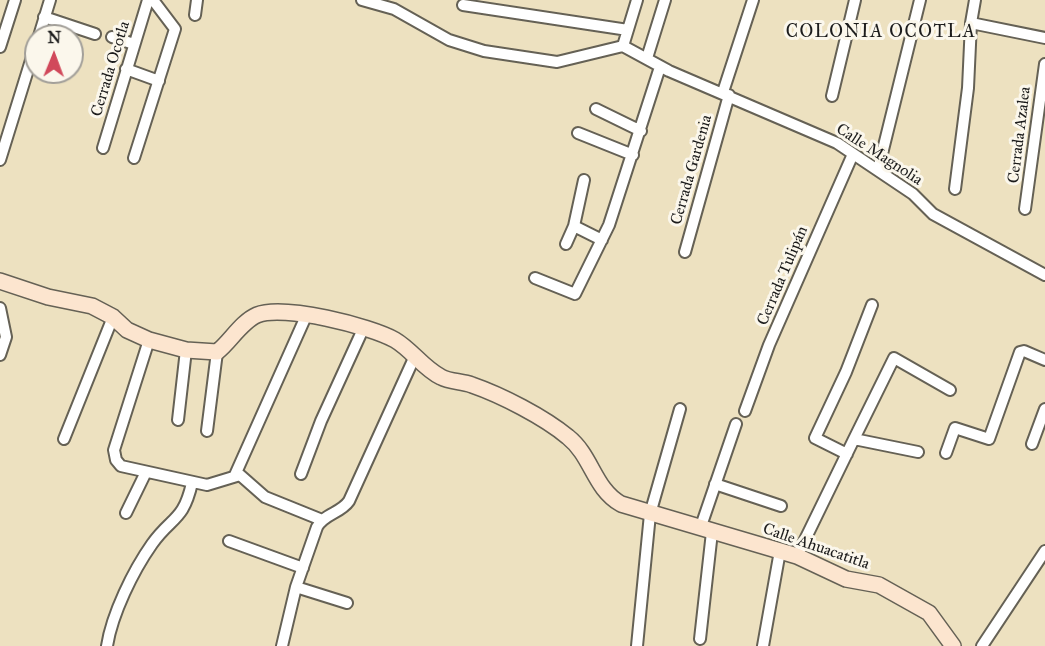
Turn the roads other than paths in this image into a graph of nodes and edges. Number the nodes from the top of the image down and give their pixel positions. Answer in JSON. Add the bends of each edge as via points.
{"nodes":[{"id":1,"x":15,"y":0,"type":"edge"},
{"id":2,"x":50,"y":0,"type":"edge"},
{"id":3,"x":148,"y":0,"type":"edge"},
{"id":4,"x":153,"y":0,"type":"edge"},
{"id":5,"x":197,"y":0,"type":"edge"},
{"id":6,"x":362,"y":0,"type":"edge"},
{"id":7,"x":637,"y":0,"type":"edge"},
{"id":8,"x":665,"y":0,"type":"edge"},
{"id":9,"x":753,"y":0,"type":"edge"},
{"id":10,"x":855,"y":0,"type":"edge"},
{"id":11,"x":920,"y":0,"type":"edge"},
{"id":12,"x":975,"y":0,"type":"edge"},
{"id":13,"x":395,"y":4,"type":"edge"},
{"id":14,"x":480,"y":4,"type":"edge"},
{"id":15,"x":463,"y":5,"type":"dead end"},
{"id":16,"x":195,"y":15,"type":"dead end"},
{"id":17,"x":44,"y":17,"type":"junction"},
{"id":18,"x":971,"y":23,"type":"junction"},
{"id":19,"x":42,"y":24,"type":"edge"},
{"id":20,"x":628,"y":30,"type":"junction"},
{"id":21,"x":95,"y":34,"type":"dead end"},
{"id":22,"x":111,"y":37,"type":"dead end"},
{"id":23,"x":1045,"y":38,"type":"edge"},
{"id":24,"x":134,"y":44,"type":"junction"},
{"id":25,"x":623,"y":46,"type":"junction"},
{"id":26,"x":0,"y":47,"type":"edge"},
{"id":27,"x":647,"y":58,"type":"junction"},
{"id":28,"x":1045,"y":64,"type":"edge"},
{"id":29,"x":660,"y":67,"type":"junction"},
{"id":30,"x":126,"y":69,"type":"junction"},
{"id":31,"x":159,"y":81,"type":"junction"},
{"id":32,"x":24,"y":83,"type":"edge"},
{"id":33,"x":726,"y":93,"type":"junction"},
{"id":34,"x":832,"y":96,"type":"dead end"},
{"id":35,"x":596,"y":109,"type":"dead end"},
{"id":36,"x":640,"y":131,"type":"junction"},
{"id":37,"x":578,"y":133,"type":"dead end"},
{"id":38,"x":103,"y":148,"type":"dead end"},
{"id":39,"x":853,"y":154,"type":"junction"},
{"id":40,"x":633,"y":155,"type":"junction"},
{"id":41,"x":134,"y":158,"type":"dead end"},
{"id":42,"x":0,"y":160,"type":"edge"},
{"id":43,"x":878,"y":170,"type":"junction"},
{"id":44,"x":584,"y":180,"type":"dead end"},
{"id":45,"x":955,"y":189,"type":"dead end"},
{"id":46,"x":1025,"y":209,"type":"dead end"},
{"id":47,"x":574,"y":226,"type":"junction"},
{"id":48,"x":602,"y":240,"type":"junction"},
{"id":49,"x":566,"y":244,"type":"dead end"},
{"id":50,"x":685,"y":252,"type":"dead end"},
{"id":51,"x":1045,"y":275,"type":"edge"},
{"id":52,"x":535,"y":278,"type":"dead end"},
{"id":53,"x":0,"y":281,"type":"edge"},
{"id":54,"x":872,"y":305,"type":"dead end"},
{"id":55,"x":0,"y":308,"type":"edge"},
{"id":56,"x":307,"y":315,"type":"junction"},
{"id":57,"x":113,"y":317,"type":"junction"},
{"id":58,"x":364,"y":327,"type":"junction"},
{"id":59,"x":150,"y":340,"type":"junction"},
{"id":60,"x":186,"y":350,"type":"junction"},
{"id":61,"x":217,"y":352,"type":"junction"},
{"id":62,"x":0,"y":354,"type":"edge"},
{"id":63,"x":415,"y":356,"type":"junction"},
{"id":64,"x":1045,"y":360,"type":"edge"},
{"id":65,"x":950,"y":390,"type":"dead end"},
{"id":66,"x":680,"y":409,"type":"dead end"},
{"id":67,"x":1045,"y":409,"type":"edge"},
{"id":68,"x":745,"y":411,"type":"dead end"},
{"id":69,"x":178,"y":420,"type":"dead end"},
{"id":70,"x":736,"y":424,"type":"dead end"},
{"id":71,"x":207,"y":431,"type":"dead end"},
{"id":72,"x":64,"y":439,"type":"dead end"},
{"id":73,"x":854,"y":439,"type":"junction"},
{"id":74,"x":1032,"y":444,"type":"dead end"},
{"id":75,"x":918,"y":452,"type":"dead end"},
{"id":76,"x":946,"y":453,"type":"dead end"},
{"id":77,"x":847,"y":454,"type":"junction"},
{"id":78,"x":146,"y":472,"type":"junction"},
{"id":79,"x":301,"y":474,"type":"dead end"},
{"id":80,"x":235,"y":475,"type":"junction"},
{"id":81,"x":192,"y":483,"type":"junction"},
{"id":82,"x":715,"y":484,"type":"junction"},
{"id":83,"x":781,"y":506,"type":"dead end"},
{"id":84,"x":126,"y":513,"type":"dead end"},
{"id":85,"x":650,"y":514,"type":"junction"},
{"id":86,"x":322,"y":520,"type":"junction"},
{"id":87,"x":706,"y":530,"type":"junction"},
{"id":88,"x":229,"y":541,"type":"dead end"},
{"id":89,"x":780,"y":551,"type":"junction"},
{"id":90,"x":1045,"y":551,"type":"edge"},
{"id":91,"x":797,"y":556,"type":"junction"},
{"id":92,"x":303,"y":568,"type":"junction"},
{"id":93,"x":296,"y":587,"type":"junction"},
{"id":94,"x":347,"y":603,"type":"dead end"},
{"id":95,"x":700,"y":639,"type":"dead end"},
{"id":96,"x":107,"y":646,"type":"edge"},
{"id":97,"x":282,"y":646,"type":"edge"},
{"id":98,"x":638,"y":646,"type":"edge"},
{"id":99,"x":764,"y":646,"type":"edge"},
{"id":100,"x":953,"y":646,"type":"edge"},
{"id":101,"x":982,"y":646,"type":"edge"}],
"edges":[{"from":1,"to":26,"type":"street"},
{"from":2,"to":17,"type":"street"},
{"from":3,"to":24,"type":"street","name":"Cerrada Ocotla"},
{"from":4,"to":31,"type":"street","via":[[175,29]]},
{"from":5,"to":16,"type":"street"},
{"from":6,"to":13,"type":"street"},
{"from":7,"to":20,"type":"street"},
{"from":8,"to":27,"type":"street"},
{"from":9,"to":33,"type":"street","name":"Cerrada Gardenia"},
{"from":10,"to":34,"type":"street"},
{"from":11,"to":43,"type":"street"},
{"from":12,"to":18,"type":"street"},
{"from":13,"to":25,"type":"street","via":[[449,40],[484,51],[557,63]]},
{"from":14,"to":15,"type":"street"},
{"from":14,"to":20,"type":"street"},
{"from":17,"to":19,"type":"street"},
{"from":17,"to":21,"type":"street"},
{"from":18,"to":23,"type":"street"},
{"from":18,"to":45,"type":"street","via":[[968,88]]},
{"from":20,"to":25,"type":"street"},
{"from":22,"to":24,"type":"street"},
{"from":24,"to":30,"type":"street","name":"Cerrada Ocotla"},
{"from":25,"to":27,"type":"street","name":"Calle Magnolia"},
{"from":27,"to":29,"type":"street","name":"Calle Magnolia"},
{"from":28,"to":46,"type":"street","name":"Cerrada Azalea"},
{"from":29,"to":33,"type":"street","name":"Calle Magnolia"},
{"from":29,"to":36,"type":"street"},
{"from":30,"to":31,"type":"street"},
{"from":30,"to":38,"type":"street","name":"Cerrada Ocotla"},
{"from":31,"to":41,"type":"street"},
{"from":32,"to":42,"type":"street"},
{"from":33,"to":39,"type":"street","name":"Calle Magnolia"},
{"from":33,"to":50,"type":"street","name":"Cerrada Gardenia"},
{"from":35,"to":36,"type":"street"},
{"from":36,"to":40,"type":"street"},
{"from":37,"to":40,"type":"street"},
{"from":39,"to":43,"type":"street","name":"Calle Magnolia"},
{"from":39,"to":68,"type":"street","name":"Cerrada Tulipán","via":[[769,345]]},
{"from":40,"to":48,"type":"street"},
{"from":43,"to":51,"type":"street","name":"Calle Magnolia","via":[[914,194],[933,214]]},
{"from":44,"to":47,"type":"street"},
{"from":47,"to":48,"type":"street"},
{"from":47,"to":49,"type":"street"},
{"from":48,"to":52,"type":"street","via":[[575,294]]},
{"from":53,"to":57,"type":"street","via":[[92,306]]},
{"from":54,"to":77,"type":"street","via":[[815,438]]},
{"from":55,"to":62,"type":"street","via":[[6,337]]},
{"from":56,"to":58,"type":"street"},
{"from":56,"to":61,"type":"street","via":[[258,315]]},
{"from":56,"to":80,"type":"street"},
{"from":57,"to":59,"type":"street","via":[[127,330]]},
{"from":57,"to":72,"type":"street"},
{"from":58,"to":63,"type":"street","via":[[395,340]]},
{"from":58,"to":79,"type":"street"},
{"from":59,"to":60,"type":"street"},
{"from":59,"to":78,"type":"street","via":[[114,450],[121,466]]},
{"from":60,"to":61,"type":"street"},
{"from":60,"to":69,"type":"street"},
{"from":61,"to":71,"type":"street"},
{"from":63,"to":85,"type":"street","name":"Calle Ahuacatitla","via":[[443,378],[480,388],[563,433],[579,447],[602,489],[613,500]]},
{"from":63,"to":86,"type":"street","via":[[349,501]]},
{"from":64,"to":76,"type":"street","via":[[1024,351],[1018,355],[988,439],[955,428]]},
{"from":65,"to":73,"type":"street","via":[[894,358]]},
{"from":66,"to":85,"type":"street"},
{"from":67,"to":74,"type":"street"},
{"from":70,"to":82,"type":"street"},
{"from":73,"to":75,"type":"street"},
{"from":73,"to":77,"type":"street"},
{"from":77,"to":91,"type":"street"},
{"from":78,"to":81,"type":"street"},
{"from":78,"to":84,"type":"street"},
{"from":80,"to":81,"type":"street","via":[[213,484]]},
{"from":80,"to":86,"type":"street","via":[[265,497]]},
{"from":81,"to":96,"type":"street","via":[[185,508],[150,547],[112,620]]},
{"from":82,"to":83,"type":"street"},
{"from":82,"to":87,"type":"street"},
{"from":85,"to":87,"type":"street","name":"Calle Ahuacatitla"},
{"from":85,"to":98,"type":"street"},
{"from":86,"to":92,"type":"street"},
{"from":87,"to":89,"type":"street","name":"Calle Ahuacatitla"},
{"from":87,"to":95,"type":"street"},
{"from":88,"to":92,"type":"street"},
{"from":89,"to":91,"type":"street","name":"Calle Ahuacatitla"},
{"from":89,"to":99,"type":"street"},
{"from":90,"to":101,"type":"street"},
{"from":91,"to":100,"type":"street","name":"Calle Ahuacatitla","via":[[846,579],[879,585],[907,599],[928,613]]},
{"from":92,"to":93,"type":"street"},
{"from":93,"to":94,"type":"street"},
{"from":93,"to":97,"type":"street"}]}
